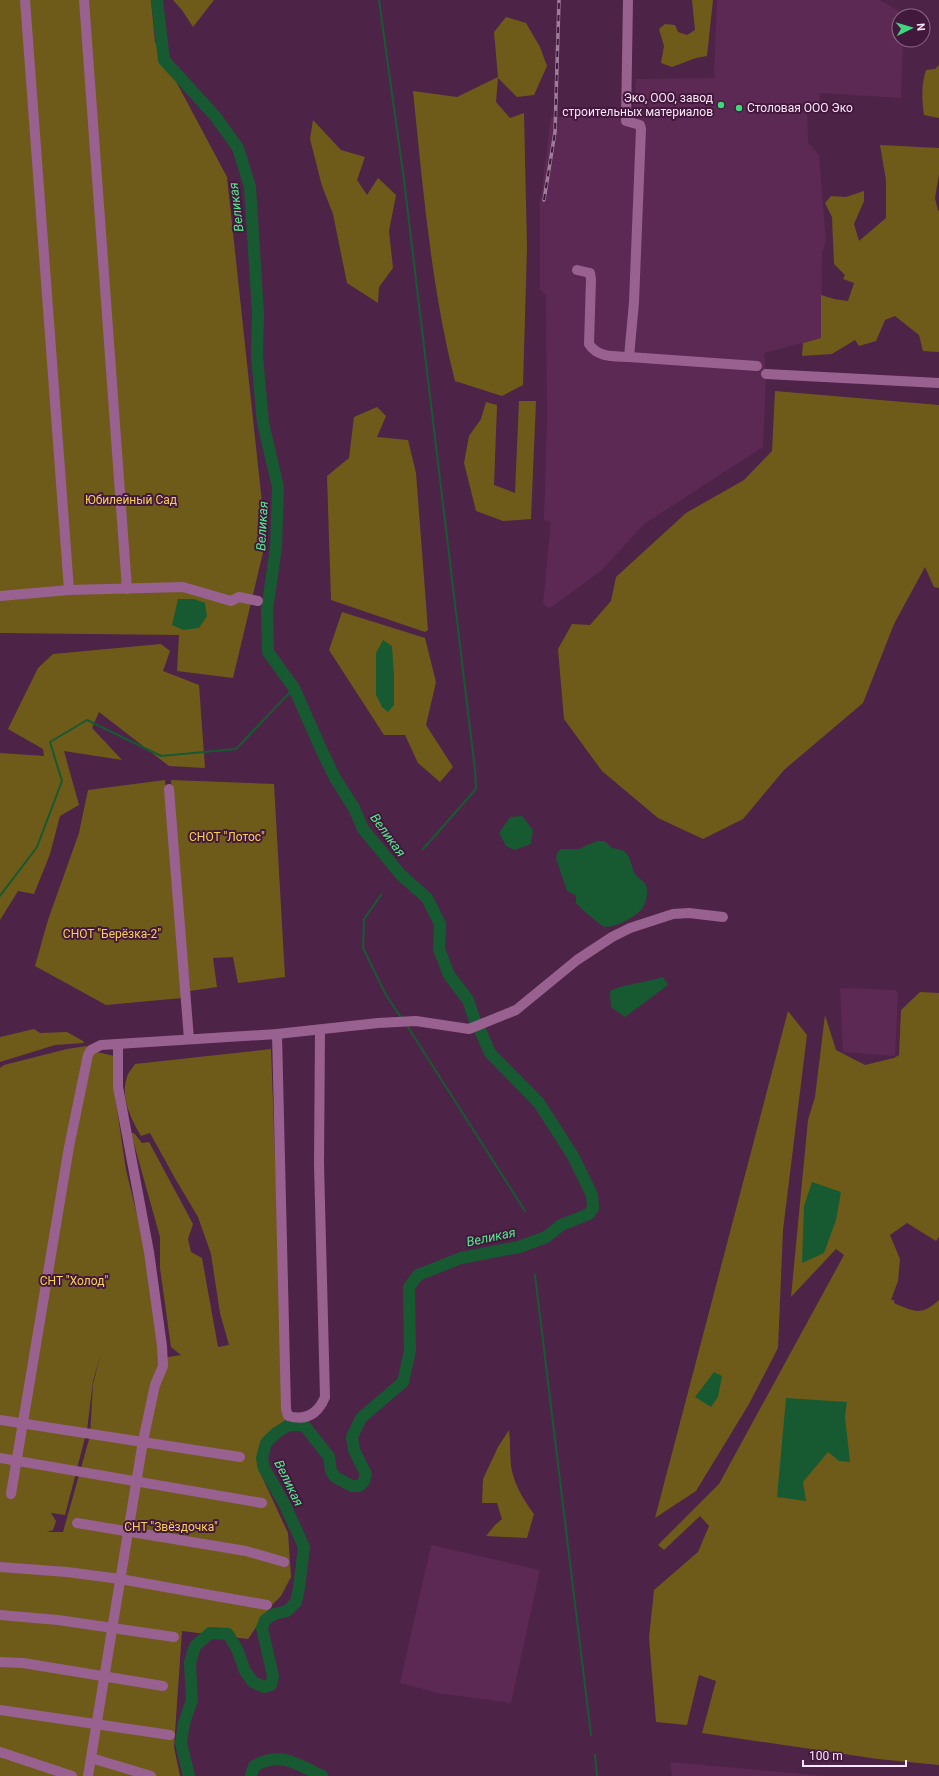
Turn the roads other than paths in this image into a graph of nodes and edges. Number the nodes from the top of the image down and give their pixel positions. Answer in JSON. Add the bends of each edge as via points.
{"nodes":[{"id":1,"x":25,"y":0,"type":"edge"},
{"id":2,"x":84,"y":0,"type":"edge"},
{"id":3,"x":628,"y":0,"type":"edge"},
{"id":4,"x":577,"y":270,"type":"dead end"},
{"id":5,"x":629,"y":357,"type":"junction"},
{"id":6,"x":757,"y":366,"type":"dead end"},
{"id":7,"x":766,"y":374,"type":"dead end"},
{"id":8,"x":939,"y":383,"type":"edge"},
{"id":9,"x":126,"y":589,"type":"junction"},
{"id":10,"x":69,"y":590,"type":"junction"},
{"id":11,"x":0,"y":596,"type":"edge"},
{"id":12,"x":258,"y":601,"type":"dead end"},
{"id":13,"x":169,"y":789,"type":"dead end"},
{"id":14,"x":723,"y":917,"type":"dead end"},
{"id":15,"x":320,"y":1030,"type":"junction"},
{"id":16,"x":277,"y":1034,"type":"junction"},
{"id":17,"x":189,"y":1039,"type":"junction"},
{"id":18,"x":118,"y":1044,"type":"junction"},
{"id":19,"x":0,"y":1420,"type":"edge"},
{"id":20,"x":23,"y":1424,"type":"junction"},
{"id":21,"x":142,"y":1441,"type":"junction"},
{"id":22,"x":240,"y":1457,"type":"dead end"},
{"id":23,"x":0,"y":1458,"type":"edge"},
{"id":24,"x":17,"y":1461,"type":"junction"},
{"id":25,"x":136,"y":1482,"type":"junction"},
{"id":26,"x":11,"y":1494,"type":"dead end"},
{"id":27,"x":262,"y":1502,"type":"dead end"},
{"id":28,"x":77,"y":1524,"type":"dead end"},
{"id":29,"x":129,"y":1532,"type":"junction"},
{"id":30,"x":284,"y":1562,"type":"dead end"},
{"id":31,"x":0,"y":1567,"type":"edge"},
{"id":32,"x":120,"y":1579,"type":"junction"},
{"id":33,"x":267,"y":1605,"type":"dead end"},
{"id":34,"x":0,"y":1615,"type":"edge"},
{"id":35,"x":113,"y":1628,"type":"junction"},
{"id":36,"x":174,"y":1637,"type":"dead end"},
{"id":37,"x":0,"y":1662,"type":"edge"},
{"id":38,"x":105,"y":1677,"type":"junction"},
{"id":39,"x":162,"y":1686,"type":"dead end"},
{"id":40,"x":0,"y":1710,"type":"edge"},
{"id":41,"x":97,"y":1724,"type":"junction"},
{"id":42,"x":170,"y":1736,"type":"dead end"},
{"id":43,"x":0,"y":1752,"type":"edge"},
{"id":44,"x":91,"y":1758,"type":"junction"},
{"id":45,"x":72,"y":1776,"type":"edge"},
{"id":46,"x":88,"y":1776,"type":"edge"},
{"id":47,"x":151,"y":1776,"type":"edge"}],
"edges":[{"from":1,"to":10,"type":"street"},
{"from":2,"to":9,"type":"street"},
{"from":3,"to":5,"type":"street","via":[[626,121],[640,125],[641,129],[634,302]]},
{"from":4,"to":5,"type":"street","via":[[590,273],[591,279],[589,344],[599,354]]},
{"from":5,"to":6,"type":"street"},
{"from":7,"to":8,"type":"street"},
{"from":9,"to":10,"type":"street"},
{"from":9,"to":12,"type":"street","via":[[183,587],[231,602],[239,598]]},
{"from":10,"to":11,"type":"street"},
{"from":13,"to":17,"type":"street"},
{"from":14,"to":15,"type":"street","via":[[673,914],[630,928],[577,960],[520,1008],[474,1028],[464,1029],[416,1021]]},
{"from":15,"to":16,"type":"street"},
{"from":15,"to":16,"type":"street","via":[[319,1164],[324,1397],[316,1410],[300,1419],[288,1416],[286,1409]]},
{"from":16,"to":17,"type":"street"},
{"from":17,"to":18,"type":"street"},
{"from":18,"to":20,"type":"street","via":[[96,1047],[88,1055]]},
{"from":18,"to":21,"type":"street","via":[[118,1087],[142,1210],[162,1346],[163,1366]]},
{"from":19,"to":20,"type":"street"},
{"from":20,"to":21,"type":"street"},
{"from":20,"to":24,"type":"street"},
{"from":21,"to":22,"type":"street"},
{"from":21,"to":25,"type":"street"},
{"from":23,"to":24,"type":"street"},
{"from":24,"to":25,"type":"street"},
{"from":24,"to":26,"type":"street"},
{"from":25,"to":27,"type":"street"},
{"from":25,"to":29,"type":"street"},
{"from":28,"to":29,"type":"street"},
{"from":29,"to":30,"type":"street","via":[[246,1551]]},
{"from":29,"to":32,"type":"street"},
{"from":31,"to":32,"type":"street"},
{"from":32,"to":33,"type":"street"},
{"from":32,"to":35,"type":"street"},
{"from":34,"to":35,"type":"street"},
{"from":35,"to":36,"type":"street"},
{"from":35,"to":38,"type":"street"},
{"from":37,"to":38,"type":"street","via":[[23,1663]]},
{"from":38,"to":39,"type":"street"},
{"from":38,"to":41,"type":"street"},
{"from":40,"to":41,"type":"street"},
{"from":41,"to":42,"type":"street"},
{"from":41,"to":44,"type":"street"},
{"from":43,"to":45,"type":"street"},
{"from":44,"to":46,"type":"street"},
{"from":44,"to":47,"type":"street"}]}
